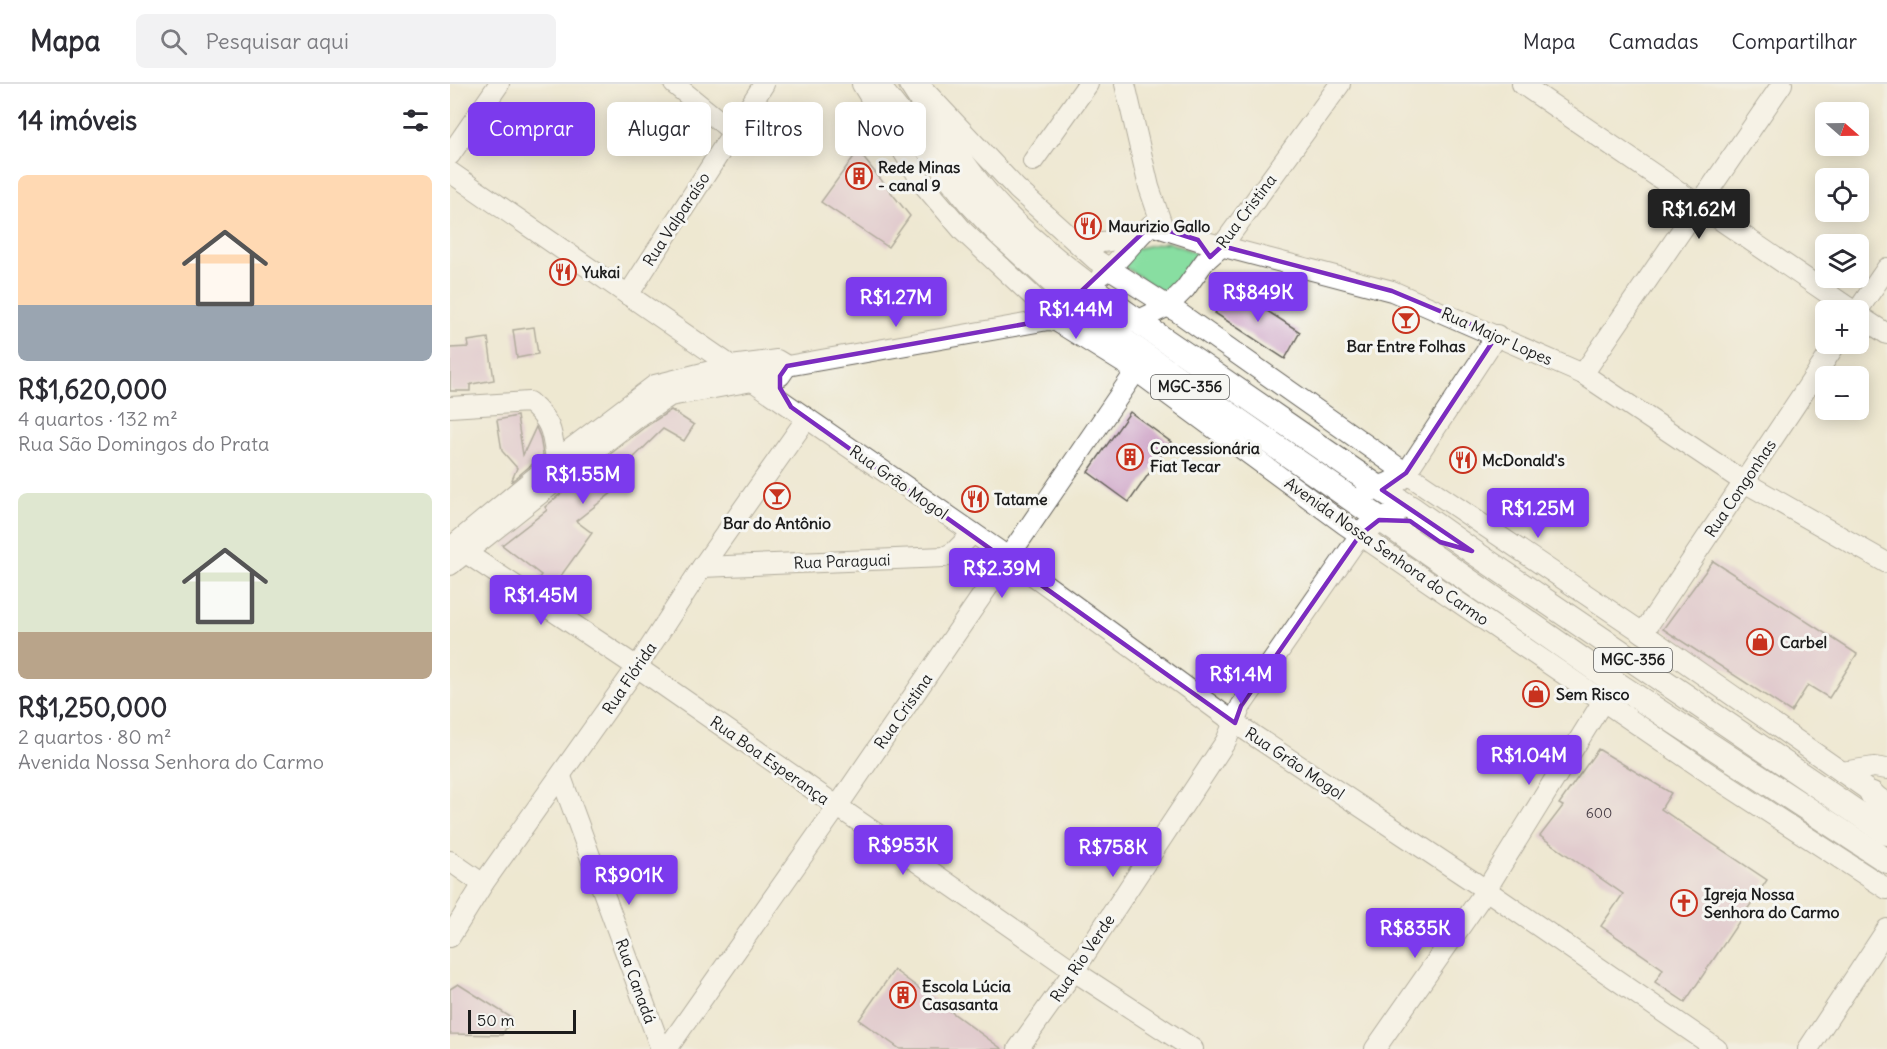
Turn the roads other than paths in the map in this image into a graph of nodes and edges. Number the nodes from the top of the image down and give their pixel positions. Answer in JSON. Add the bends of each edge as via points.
{"nodes":[{"id":1,"x":499,"y":84,"type":"edge"},
{"id":2,"x":674,"y":84,"type":"edge"},
{"id":3,"x":764,"y":84,"type":"edge"},
{"id":4,"x":862,"y":84,"type":"edge"},
{"id":5,"x":876,"y":84,"type":"edge"},
{"id":6,"x":911,"y":84,"type":"edge"},
{"id":7,"x":918,"y":84,"type":"edge"},
{"id":8,"x":1088,"y":84,"type":"edge"},
{"id":9,"x":1125,"y":84,"type":"edge"},
{"id":10,"x":1340,"y":84,"type":"edge"},
{"id":11,"x":1522,"y":84,"type":"edge"},
{"id":12,"x":1782,"y":84,"type":"edge"},
{"id":13,"x":752,"y":102,"type":"edge"},
{"id":14,"x":723,"y":124,"type":"edge"},
{"id":15,"x":723,"y":148,"type":"edge"},
{"id":16,"x":450,"y":155,"type":"edge"},
{"id":17,"x":1033,"y":161,"type":"dead end"},
{"id":18,"x":450,"y":172,"type":"edge"},
{"id":19,"x":1700,"y":206,"type":"junction"},
{"id":20,"x":1151,"y":229,"type":"junction"},
{"id":21,"x":1074,"y":240,"type":"junction"},
{"id":22,"x":1198,"y":240,"type":"junction"},
{"id":23,"x":1222,"y":246,"type":"junction"},
{"id":24,"x":1205,"y":261,"type":"junction"},
{"id":25,"x":1110,"y":268,"type":"junction"},
{"id":26,"x":1887,"y":268,"type":"edge"},
{"id":27,"x":1080,"y":292,"type":"junction"},
{"id":28,"x":628,"y":295,"type":"junction"},
{"id":29,"x":1033,"y":296,"type":"junction"},
{"id":30,"x":1837,"y":300,"type":"edge"},
{"id":31,"x":1865,"y":300,"type":"edge"},
{"id":32,"x":1168,"y":306,"type":"junction"},
{"id":33,"x":1056,"y":321,"type":"junction"},
{"id":34,"x":1096,"y":321,"type":"junction"},
{"id":35,"x":1137,"y":321,"type":"junction"},
{"id":36,"x":1869,"y":322,"type":"edge"},
{"id":37,"x":1012,"y":328,"type":"junction"},
{"id":38,"x":1887,"y":334,"type":"edge"},
{"id":39,"x":1497,"y":335,"type":"junction"},
{"id":40,"x":1829,"y":354,"type":"edge"},
{"id":41,"x":731,"y":366,"type":"junction"},
{"id":42,"x":784,"y":371,"type":"junction"},
{"id":43,"x":1136,"y":371,"type":"junction"},
{"id":44,"x":1583,"y":374,"type":"junction"},
{"id":45,"x":752,"y":382,"type":"junction"},
{"id":46,"x":450,"y":407,"type":"edge"},
{"id":47,"x":799,"y":412,"type":"junction"},
{"id":48,"x":552,"y":432,"type":"junction"},
{"id":49,"x":579,"y":442,"type":"junction"},
{"id":50,"x":603,"y":444,"type":"junction"},
{"id":51,"x":1284,"y":453,"type":"junction"},
{"id":52,"x":556,"y":459,"type":"junction"},
{"id":53,"x":1406,"y":473,"type":"junction"},
{"id":54,"x":1744,"y":482,"type":"junction"},
{"id":55,"x":1379,"y":488,"type":"junction"},
{"id":56,"x":1379,"y":520,"type":"junction"},
{"id":57,"x":973,"y":533,"type":"junction"},
{"id":58,"x":1360,"y":535,"type":"junction"},
{"id":59,"x":458,"y":550,"type":"edge"},
{"id":60,"x":1472,"y":551,"type":"junction"},
{"id":61,"x":1008,"y":557,"type":"junction"},
{"id":62,"x":1887,"y":563,"type":"edge"},
{"id":63,"x":450,"y":565,"type":"edge"},
{"id":64,"x":702,"y":567,"type":"junction"},
{"id":65,"x":1643,"y":633,"type":"junction"},
{"id":66,"x":637,"y":667,"type":"junction"},
{"id":67,"x":1603,"y":701,"type":"junction"},
{"id":68,"x":1235,"y":723,"type":"junction"},
{"id":69,"x":1887,"y":769,"type":"edge"},
{"id":70,"x":1842,"y":772,"type":"junction"},
{"id":71,"x":561,"y":777,"type":"junction"},
{"id":72,"x":1880,"y":799,"type":"edge"},
{"id":73,"x":837,"y":807,"type":"junction"},
{"id":74,"x":1887,"y":813,"type":"edge"},
{"id":75,"x":1887,"y":833,"type":"edge"},
{"id":76,"x":450,"y":861,"type":"edge"},
{"id":77,"x":1887,"y":861,"type":"edge"},
{"id":78,"x":483,"y":884,"type":"junction"},
{"id":79,"x":1887,"y":889,"type":"edge"},
{"id":80,"x":1486,"y":890,"type":"junction"},
{"id":81,"x":1887,"y":929,"type":"edge"},
{"id":82,"x":450,"y":937,"type":"edge"},
{"id":83,"x":1074,"y":971,"type":"junction"},
{"id":84,"x":661,"y":1049,"type":"edge"},
{"id":85,"x":667,"y":1049,"type":"edge"},
{"id":86,"x":1018,"y":1049,"type":"edge"},
{"id":87,"x":1193,"y":1049,"type":"edge"},
{"id":88,"x":1375,"y":1049,"type":"edge"},
{"id":89,"x":1717,"y":1049,"type":"edge"},
{"id":90,"x":1808,"y":1049,"type":"edge"}],
"edges":[{"from":1,"to":16,"type":"street"},
{"from":2,"to":14,"type":"street"},
{"from":3,"to":13,"type":"street","name":"Rua Valparaíso"},
{"from":4,"to":29,"type":"street","name":"Avenida Nossa Senhora do Carmo","number":"MGC-356","via":[[923,184],[964,232]]},
{"from":5,"to":27,"type":"main road","name":"Avenida Nossa Senhora do Carmo","number":"MGC-356","via":[[1001,235]]},
{"from":6,"to":27,"type":"main road","name":"Avenida Nossa Senhora do Carmo","number":"MGC-356","via":[[998,206]]},
{"from":7,"to":21,"type":"street","number":"MGC-356","via":[[1017,189]]},
{"from":8,"to":17,"type":"street"},
{"from":9,"to":20,"type":"street","via":[[1149,187]]},
{"from":10,"to":23,"type":"street","name":"Rua Cristina"},
{"from":11,"to":19,"type":"street"},
{"from":12,"to":19,"type":"street"},
{"from":15,"to":28,"type":"street","name":"Rua Valparaíso"},
{"from":18,"to":28,"type":"street","name":"Rua Grão Mogol"},
{"from":19,"to":30,"type":"street"},
{"from":19,"to":44,"type":"street"},
{"from":20,"to":21,"type":"street","via":[[1111,242],[1092,244]]},
{"from":20,"to":22,"type":"street","name":"Rua Major Lopes"},
{"from":20,"to":25,"type":"street"},
{"from":21,"to":25,"type":"street","number":"MGC-356"},
{"from":22,"to":23,"type":"street","name":"Rua Major Lopes"},
{"from":22,"to":24,"type":"street","via":[[1205,250]]},
{"from":23,"to":24,"type":"street","name":"Rua Cristina"},
{"from":23,"to":39,"type":"street","name":"Rua Major Lopes","via":[[1392,291]]},
{"from":24,"to":32,"type":"street","name":"Rua Cristina"},
{"from":25,"to":27,"type":"street"},
{"from":25,"to":32,"type":"street","number":"MGC-356"},
{"from":26,"to":31,"type":"street"},
{"from":27,"to":33,"type":"street"},
{"from":27,"to":34,"type":"main road","name":"Avenida Nossa Senhora do Carmo","number":"MGC-356"},
{"from":27,"to":35,"type":"main road","name":"Avenida Nossa Senhora do Carmo","number":"MGC-356"},
{"from":28,"to":41,"type":"street","name":"Rua Grão Mogol"},
{"from":29,"to":33,"type":"street","name":"Avenida Nossa Senhora do Carmo","number":"MGC-356"},
{"from":29,"to":37,"type":"street","via":[[1034,309]]},
{"from":32,"to":35,"type":"street","name":"Rua Cristina"},
{"from":32,"to":53,"type":"street","number":"MGC-356"},
{"from":33,"to":34,"type":"street"},
{"from":33,"to":37,"type":"street"},
{"from":33,"to":43,"type":"street","name":"Avenida Nossa Senhora do Carmo","number":"MGC-356"},
{"from":34,"to":35,"type":"street"},
{"from":34,"to":51,"type":"main road","name":"Avenida Nossa Senhora do Carmo","number":"MGC-356"},
{"from":35,"to":55,"type":"main road","name":"Avenida Nossa Senhora do Carmo","number":"MGC-356"},
{"from":36,"to":38,"type":"street"},
{"from":37,"to":42,"type":"street"},
{"from":39,"to":44,"type":"street","name":"Rua Major Lopes"},
{"from":39,"to":53,"type":"street"},
{"from":40,"to":54,"type":"street","name":"Rua Congonhas"},
{"from":41,"to":42,"type":"street","via":[[777,360]]},
{"from":41,"to":45,"type":"street","name":"Rua Grão Mogol"},
{"from":41,"to":49,"type":"street","via":[[655,385]]},
{"from":42,"to":45,"type":"street"},
{"from":42,"to":47,"type":"street","via":[[780,388]]},
{"from":43,"to":58,"type":"street","name":"Avenida Nossa Senhora do Carmo","number":"MGC-356"},
{"from":43,"to":61,"type":"street","name":"Rua Cristina"},
{"from":44,"to":54,"type":"street","name":"Rua Major Lopes"},
{"from":45,"to":47,"type":"street","name":"Rua Grão Mogol"},
{"from":45,"to":50,"type":"street","via":[[670,396]]},
{"from":46,"to":48,"type":"street","via":[[529,402],[544,415]]},
{"from":47,"to":57,"type":"street","name":"Rua Grão Mogol"},
{"from":47,"to":64,"type":"street","name":"Rua Flórida"},
{"from":48,"to":49,"type":"street"},
{"from":48,"to":52,"type":"street"},
{"from":49,"to":50,"type":"street"},
{"from":49,"to":52,"type":"street"},
{"from":50,"to":59,"type":"street"},
{"from":51,"to":55,"type":"main road","via":[[1313,461],[1356,486]]},
{"from":51,"to":56,"type":"main road","name":"Avenida Nossa Senhora do Carmo","number":"MGC-356"},
{"from":52,"to":59,"type":"street"},
{"from":53,"to":55,"type":"main road"},
{"from":53,"to":65,"type":"street","number":"MGC-356"},
{"from":54,"to":62,"type":"street","name":"Rua Major Lopes"},
{"from":54,"to":65,"type":"street","name":"Rua Congonhas"},
{"from":55,"to":60,"type":"main road","name":"Avenida Nossa Senhora do Carmo","number":"MGC-356"},
{"from":56,"to":58,"type":"main road"},
{"from":56,"to":60,"type":"main road","via":[[1391,517],[1410,521],[1440,542]]},
{"from":56,"to":77,"type":"main road","name":"Avenida Nossa Senhora do Carmo","number":"MGC-356","via":[[1614,682]]},
{"from":57,"to":61,"type":"street","name":"Rua Grão Mogol"},
{"from":57,"to":64,"type":"street","name":"Rua Paraguai","via":[[944,557]]},
{"from":58,"to":67,"type":"street","name":"Avenida Nossa Senhora do Carmo","number":"MGC-356"},
{"from":58,"to":68,"type":"street","name":"Rua Rio Verde","via":[[1241,706]]},
{"from":59,"to":63,"type":"street"},
{"from":59,"to":66,"type":"street","name":"Rua Boa Esperança"},
{"from":60,"to":75,"type":"main road","name":"Avenida Nossa Senhora do Carmo","number":"MGC-356"},
{"from":61,"to":68,"type":"street","name":"Rua Grão Mogol"},
{"from":61,"to":73,"type":"street","name":"Rua Cristina"},
{"from":64,"to":66,"type":"street","name":"Rua Flórida"},
{"from":65,"to":70,"type":"street","number":"MGC-356"},
{"from":66,"to":71,"type":"street","name":"Rua Flórida"},
{"from":66,"to":73,"type":"street","name":"Rua Boa Esperança"},
{"from":67,"to":79,"type":"street","name":"Avenida Nossa Senhora do Carmo","number":"MGC-356"},
{"from":67,"to":80,"type":"street"},
{"from":68,"to":80,"type":"street","name":"Rua Grão Mogol"},
{"from":68,"to":83,"type":"street","name":"Rua Rio Verde"},
{"from":69,"to":70,"type":"street"},
{"from":70,"to":72,"type":"street","number":"MGC-356"},
{"from":71,"to":78,"type":"street","name":"Rua Flórida"},
{"from":71,"to":84,"type":"street","name":"Rua Canadá"},
{"from":72,"to":74,"type":"main road"},
{"from":73,"to":83,"type":"street","name":"Rua Boa Esperança"},
{"from":73,"to":85,"type":"street","name":"Rua Cristina"},
{"from":76,"to":78,"type":"street"},
{"from":78,"to":82,"type":"street","name":"Rua Flórida"},
{"from":80,"to":88,"type":"street"},
{"from":80,"to":89,"type":"street","name":"Rua Grão Mogol"},
{"from":81,"to":90,"type":"street"},
{"from":83,"to":86,"type":"street","name":"Rua Rio Verde"},
{"from":83,"to":87,"type":"street","name":"Rua Boa Esperança"}]}
